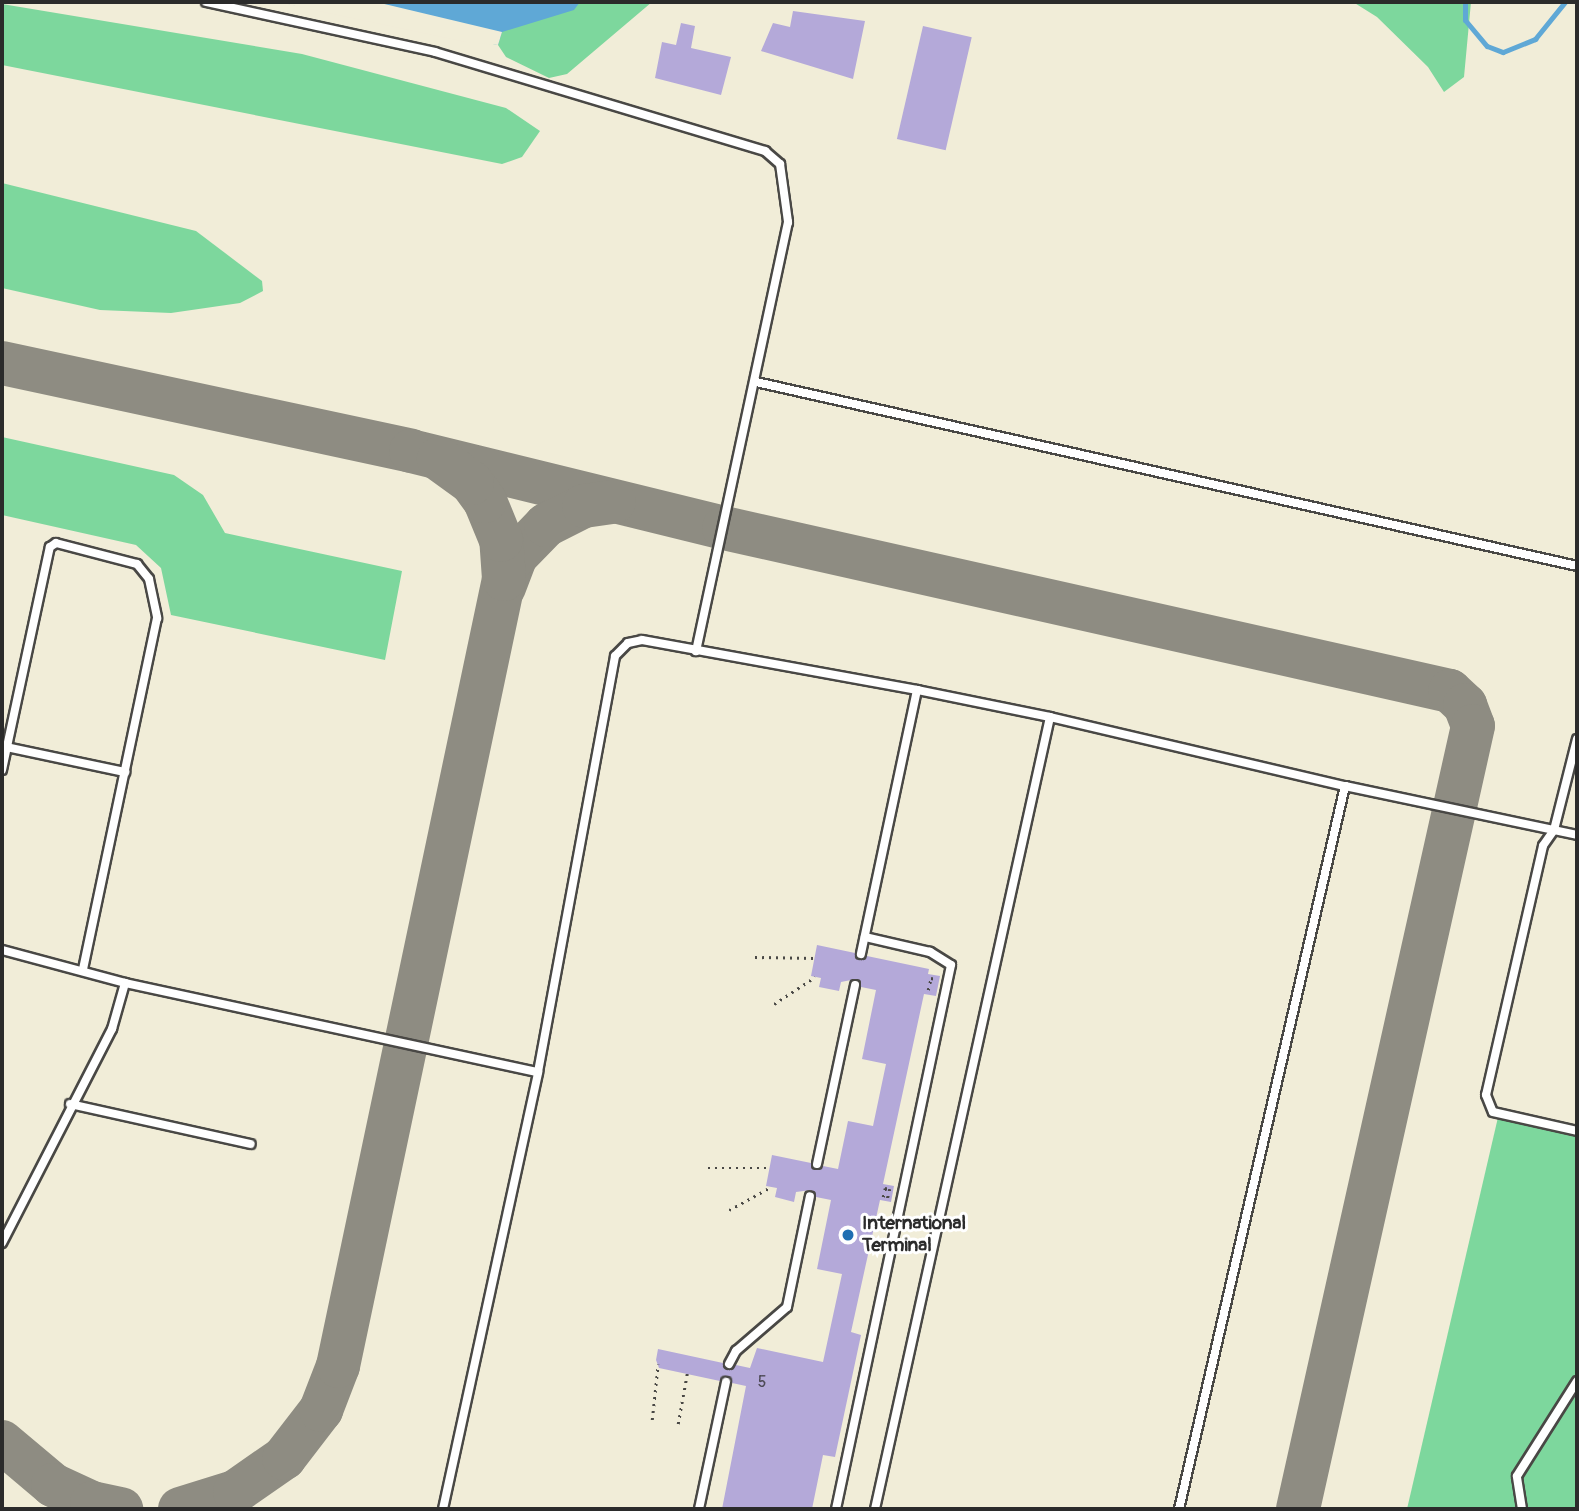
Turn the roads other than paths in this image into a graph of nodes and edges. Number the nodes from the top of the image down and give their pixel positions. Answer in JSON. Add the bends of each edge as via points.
{"nodes":[{"id":1,"x":206,"y":2,"type":"edge"},
{"id":2,"x":756,"y":382,"type":"junction"},
{"id":3,"x":1577,"y":566,"type":"edge"},
{"id":4,"x":696,"y":651,"type":"junction"},
{"id":5,"x":918,"y":690,"type":"junction"},
{"id":6,"x":1050,"y":717,"type":"junction"},
{"id":7,"x":1577,"y":739,"type":"edge"},
{"id":8,"x":6,"y":747,"type":"junction"},
{"id":9,"x":2,"y":770,"type":"edge"},
{"id":10,"x":125,"y":772,"type":"junction"},
{"id":11,"x":1345,"y":786,"type":"junction"},
{"id":12,"x":1553,"y":830,"type":"junction"},
{"id":13,"x":1577,"y":835,"type":"edge"},
{"id":14,"x":865,"y":937,"type":"junction"},
{"id":15,"x":2,"y":950,"type":"edge"},
{"id":16,"x":861,"y":954,"type":"dead end"},
{"id":17,"x":83,"y":968,"type":"junction"},
{"id":18,"x":125,"y":983,"type":"junction"},
{"id":19,"x":855,"y":985,"type":"dead end"},
{"id":20,"x":538,"y":1072,"type":"junction"},
{"id":21,"x":70,"y":1104,"type":"junction"},
{"id":22,"x":1577,"y":1131,"type":"edge"},
{"id":23,"x":251,"y":1144,"type":"dead end"},
{"id":24,"x":817,"y":1164,"type":"dead end"},
{"id":25,"x":810,"y":1196,"type":"dead end"},
{"id":26,"x":2,"y":1243,"type":"edge"},
{"id":27,"x":729,"y":1364,"type":"dead end"},
{"id":28,"x":1577,"y":1381,"type":"edge"},
{"id":29,"x":726,"y":1382,"type":"dead end"},
{"id":30,"x":443,"y":1509,"type":"edge"},
{"id":31,"x":699,"y":1509,"type":"edge"},
{"id":32,"x":836,"y":1509,"type":"edge"},
{"id":33,"x":875,"y":1509,"type":"edge"},
{"id":34,"x":1179,"y":1509,"type":"edge"},
{"id":35,"x":1522,"y":1509,"type":"edge"}],
"edges":[{"from":1,"to":2,"type":"lane","via":[[435,52],[765,151],[780,164],[788,222]]},
{"from":2,"to":3,"type":"lane"},
{"from":2,"to":4,"type":"lane"},
{"from":4,"to":5,"type":"lane"},
{"from":4,"to":20,"type":"lane","via":[[642,640],[628,643],[615,656]]},
{"from":5,"to":6,"type":"lane"},
{"from":5,"to":14,"type":"lane"},
{"from":6,"to":11,"type":"lane"},
{"from":6,"to":33,"type":"lane"},
{"from":7,"to":12,"type":"lane"},
{"from":8,"to":9,"type":"lane"},
{"from":8,"to":10,"type":"lane"},
{"from":8,"to":10,"type":"lane","via":[[50,547],[57,543],[137,564],[149,579],[157,618]]},
{"from":10,"to":17,"type":"lane"},
{"from":11,"to":12,"type":"lane"},
{"from":11,"to":34,"type":"lane"},
{"from":12,"to":13,"type":"lane"},
{"from":12,"to":22,"type":"lane","via":[[1543,846],[1486,1095],[1493,1112]]},
{"from":14,"to":16,"type":"lane"},
{"from":14,"to":32,"type":"lane","via":[[930,952],[951,965]]},
{"from":15,"to":17,"type":"lane"},
{"from":17,"to":18,"type":"lane"},
{"from":18,"to":20,"type":"lane"},
{"from":18,"to":21,"type":"lane","via":[[112,1030]]},
{"from":19,"to":24,"type":"lane"},
{"from":20,"to":30,"type":"lane"},
{"from":21,"to":23,"type":"lane"},
{"from":21,"to":26,"type":"lane"},
{"from":25,"to":27,"type":"lane","via":[[787,1307],[736,1351]]},
{"from":28,"to":35,"type":"lane","via":[[1517,1476]]},
{"from":29,"to":31,"type":"lane"}]}
